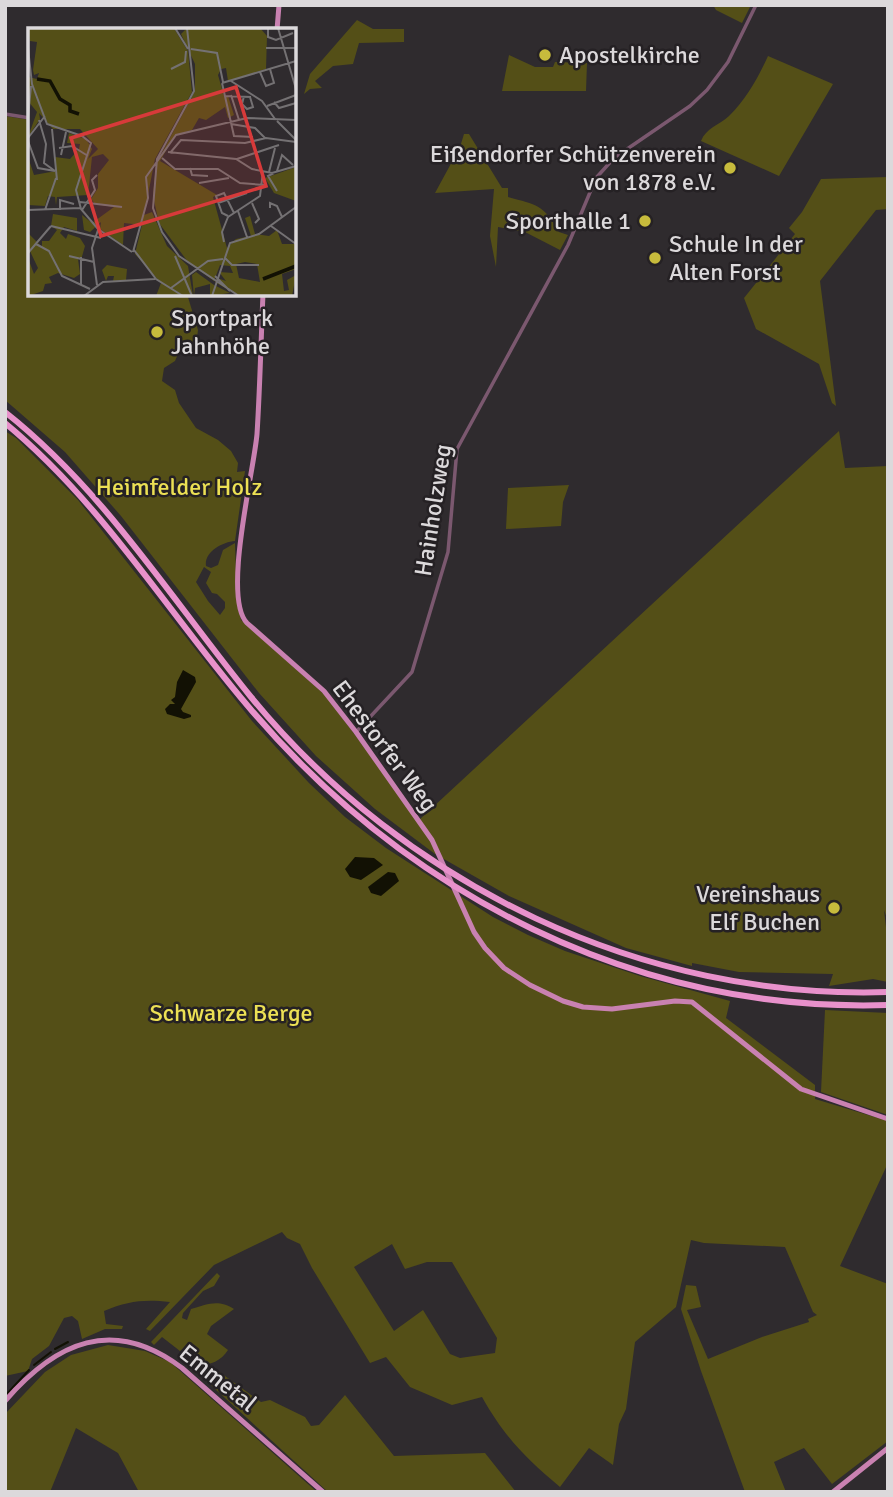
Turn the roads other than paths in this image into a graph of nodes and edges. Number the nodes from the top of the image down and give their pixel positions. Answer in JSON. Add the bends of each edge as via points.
{"nodes":[{"id":1,"x":279,"y":5,"type":"edge"},
{"id":2,"x":756,"y":5,"type":"edge"},
{"id":3,"x":277,"y":28,"type":"edge"},
{"id":4,"x":5,"y":114,"type":"edge"},
{"id":5,"x":28,"y":118,"type":"edge"},
{"id":6,"x":263,"y":296,"type":"edge"},
{"id":7,"x":5,"y":412,"type":"edge"},
{"id":8,"x":5,"y":423,"type":"edge"},
{"id":9,"x":356,"y":732,"type":"junction"},
{"id":10,"x":888,"y":992,"type":"edge"},
{"id":11,"x":888,"y":1005,"type":"edge"},
{"id":12,"x":888,"y":1119,"type":"edge"},
{"id":13,"x":5,"y":1401,"type":"edge"},
{"id":14,"x":888,"y":1448,"type":"edge"},
{"id":15,"x":323,"y":1492,"type":"edge"},
{"id":16,"x":835,"y":1492,"type":"edge"}],
"edges":[{"from":1,"to":3,"type":"main road"},
{"from":2,"to":9,"type":"street","name":"Hainholzweg","via":[[728,62],[707,90],[614,158],[598,175],[568,245],[457,449],[448,552],[412,672]]},
{"from":4,"to":5,"type":"street"},
{"from":6,"to":9,"type":"main road","name":"Ehestorfer Weg","via":[[255,455],[238,547],[240,614],[324,691]]},
{"from":7,"to":10,"type":"highway","via":[[88,491],[290,740],[380,824],[455,876],[548,925],[658,964],[795,990]]},
{"from":8,"to":11,"type":"highway","via":[[82,498],[290,754],[359,819],[427,869],[535,930],[654,975],[767,999]]},
{"from":9,"to":12,"type":"main road","name":"Ehestorfer Weg","via":[[436,847],[474,932],[496,961],[522,981],[575,1005],[604,1009],[687,1001],[789,1080],[817,1096]]},
{"from":13,"to":15,"type":"main road","name":"Emmetal","via":[[43,1363],[70,1348],[109,1340],[142,1346],[182,1368]]},
{"from":14,"to":16,"type":"main road"}]}
